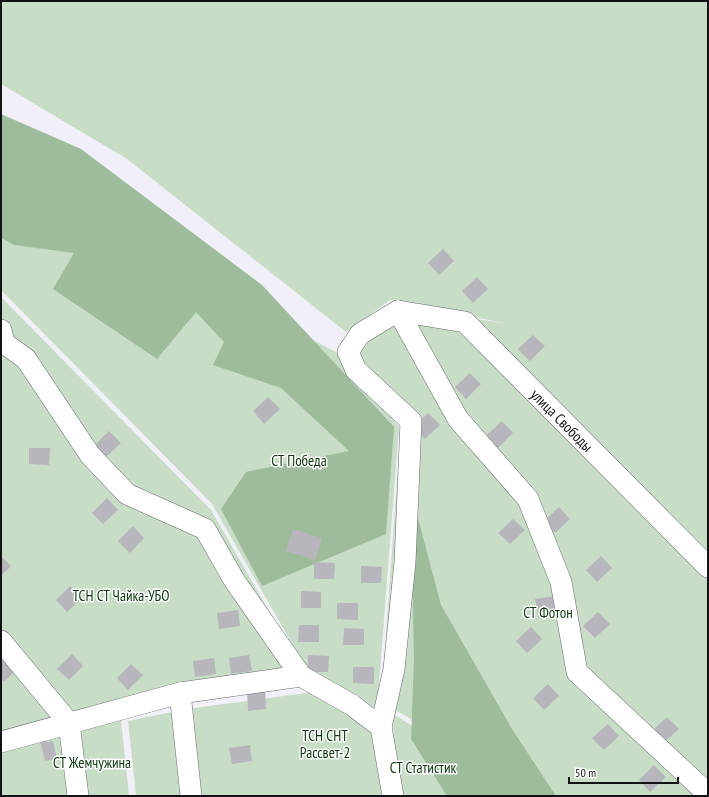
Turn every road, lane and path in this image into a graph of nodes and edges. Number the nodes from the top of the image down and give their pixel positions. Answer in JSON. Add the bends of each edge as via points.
{"nodes":[{"id":1,"x":398,"y":311,"type":"junction"},
{"id":2,"x":1,"y":330,"type":"edge"},
{"id":3,"x":708,"y":567,"type":"edge"},
{"id":4,"x":1,"y":641,"type":"edge"},
{"id":5,"x":301,"y":676,"type":"junction"},
{"id":6,"x":180,"y":694,"type":"junction"},
{"id":7,"x":70,"y":723,"type":"junction"},
{"id":8,"x":381,"y":727,"type":"junction"},
{"id":9,"x":1,"y":742,"type":"edge"},
{"id":10,"x":708,"y":794,"type":"edge"},
{"id":11,"x":78,"y":796,"type":"edge"},
{"id":12,"x":192,"y":796,"type":"edge"},
{"id":13,"x":393,"y":796,"type":"edge"}],
"edges":[{"from":1,"to":3,"type":"street","name":"улица Свободы","via":[[465,322]]},
{"from":1,"to":8,"type":"street","via":[[360,334],[348,352],[356,370],[411,421],[404,562],[394,669]]},
{"from":1,"to":10,"type":"street","via":[[458,419],[528,499],[561,582],[577,672]]},
{"from":2,"to":5,"type":"street","via":[[4,343],[26,359],[90,455],[127,494],[205,529],[234,580]]},
{"from":4,"to":7,"type":"street"},
{"from":5,"to":6,"type":"street"},
{"from":5,"to":8,"type":"street","via":[[352,705]]},
{"from":6,"to":7,"type":"street"},
{"from":6,"to":12,"type":"street"},
{"from":7,"to":9,"type":"street"},
{"from":7,"to":11,"type":"street"},
{"from":8,"to":13,"type":"street"}]}
